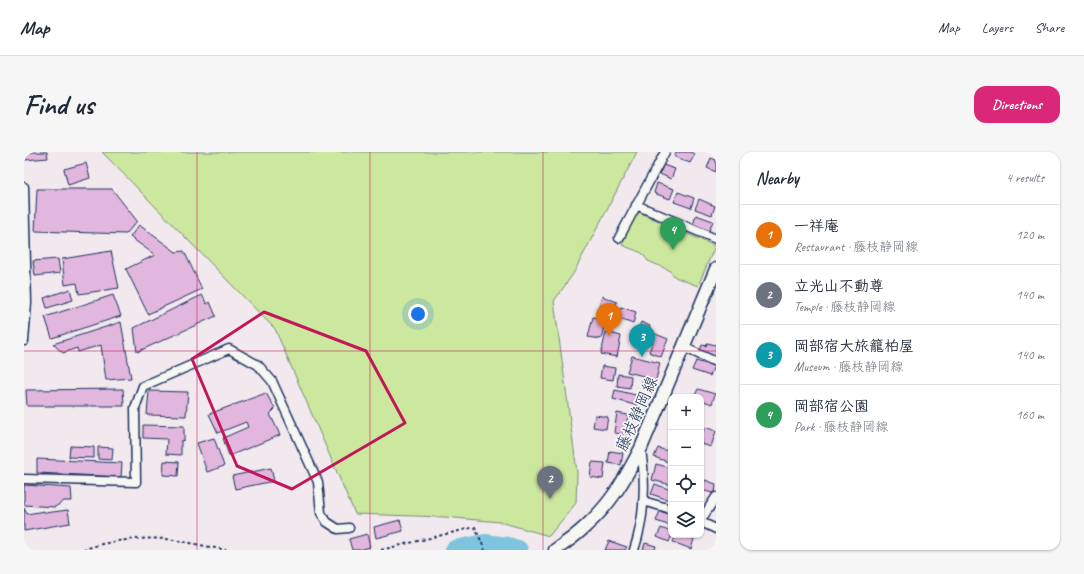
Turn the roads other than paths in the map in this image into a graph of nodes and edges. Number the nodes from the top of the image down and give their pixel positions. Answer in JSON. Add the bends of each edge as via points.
{"nodes":[{"id":1,"x":665,"y":152,"type":"edge"},
{"id":2,"x":24,"y":187,"type":"edge"},
{"id":3,"x":636,"y":205,"type":"junction"},
{"id":4,"x":619,"y":238,"type":"dead end"},
{"id":5,"x":716,"y":240,"type":"edge"},
{"id":6,"x":716,"y":269,"type":"edge"},
{"id":7,"x":711,"y":295,"type":"edge"},
{"id":8,"x":24,"y":341,"type":"edge"},
{"id":9,"x":683,"y":347,"type":"junction"},
{"id":10,"x":716,"y":362,"type":"edge"},
{"id":11,"x":641,"y":448,"type":"junction"},
{"id":12,"x":24,"y":479,"type":"edge"},
{"id":13,"x":716,"y":497,"type":"edge"},
{"id":14,"x":643,"y":501,"type":"junction"},
{"id":15,"x":668,"y":508,"type":"edge"},
{"id":16,"x":704,"y":516,"type":"edge"},
{"id":17,"x":704,"y":523,"type":"edge"},
{"id":18,"x":350,"y":528,"type":"dead end"},
{"id":19,"x":716,"y":529,"type":"edge"},
{"id":20,"x":556,"y":549,"type":"edge"},
{"id":21,"x":634,"y":550,"type":"edge"}],
"edges":[{"from":1,"to":3,"type":"street"},
{"from":2,"to":8,"type":"street","via":[[27,303]]},
{"from":3,"to":4,"type":"street"},
{"from":3,"to":5,"type":"street"},
{"from":6,"to":7,"type":"main road","name":"藤枝静岡線"},
{"from":7,"to":9,"type":"main road","name":"藤枝静岡線"},
{"from":9,"to":10,"type":"street"},
{"from":9,"to":11,"type":"main road","name":"藤枝静岡線"},
{"from":11,"to":14,"type":"street","via":[[644,468]]},
{"from":11,"to":20,"type":"main road","name":"藤枝静岡線","via":[[615,494],[587,525]]},
{"from":12,"to":18,"type":"street","via":[[136,482],[136,408],[143,386],[229,349],[258,365],[272,381],[318,482],[321,513],[327,522],[338,529]]},
{"from":13,"to":16,"type":"street"},
{"from":14,"to":15,"type":"street"},
{"from":14,"to":21,"type":"street","via":[[643,515]]},
{"from":17,"to":19,"type":"street"}]}
